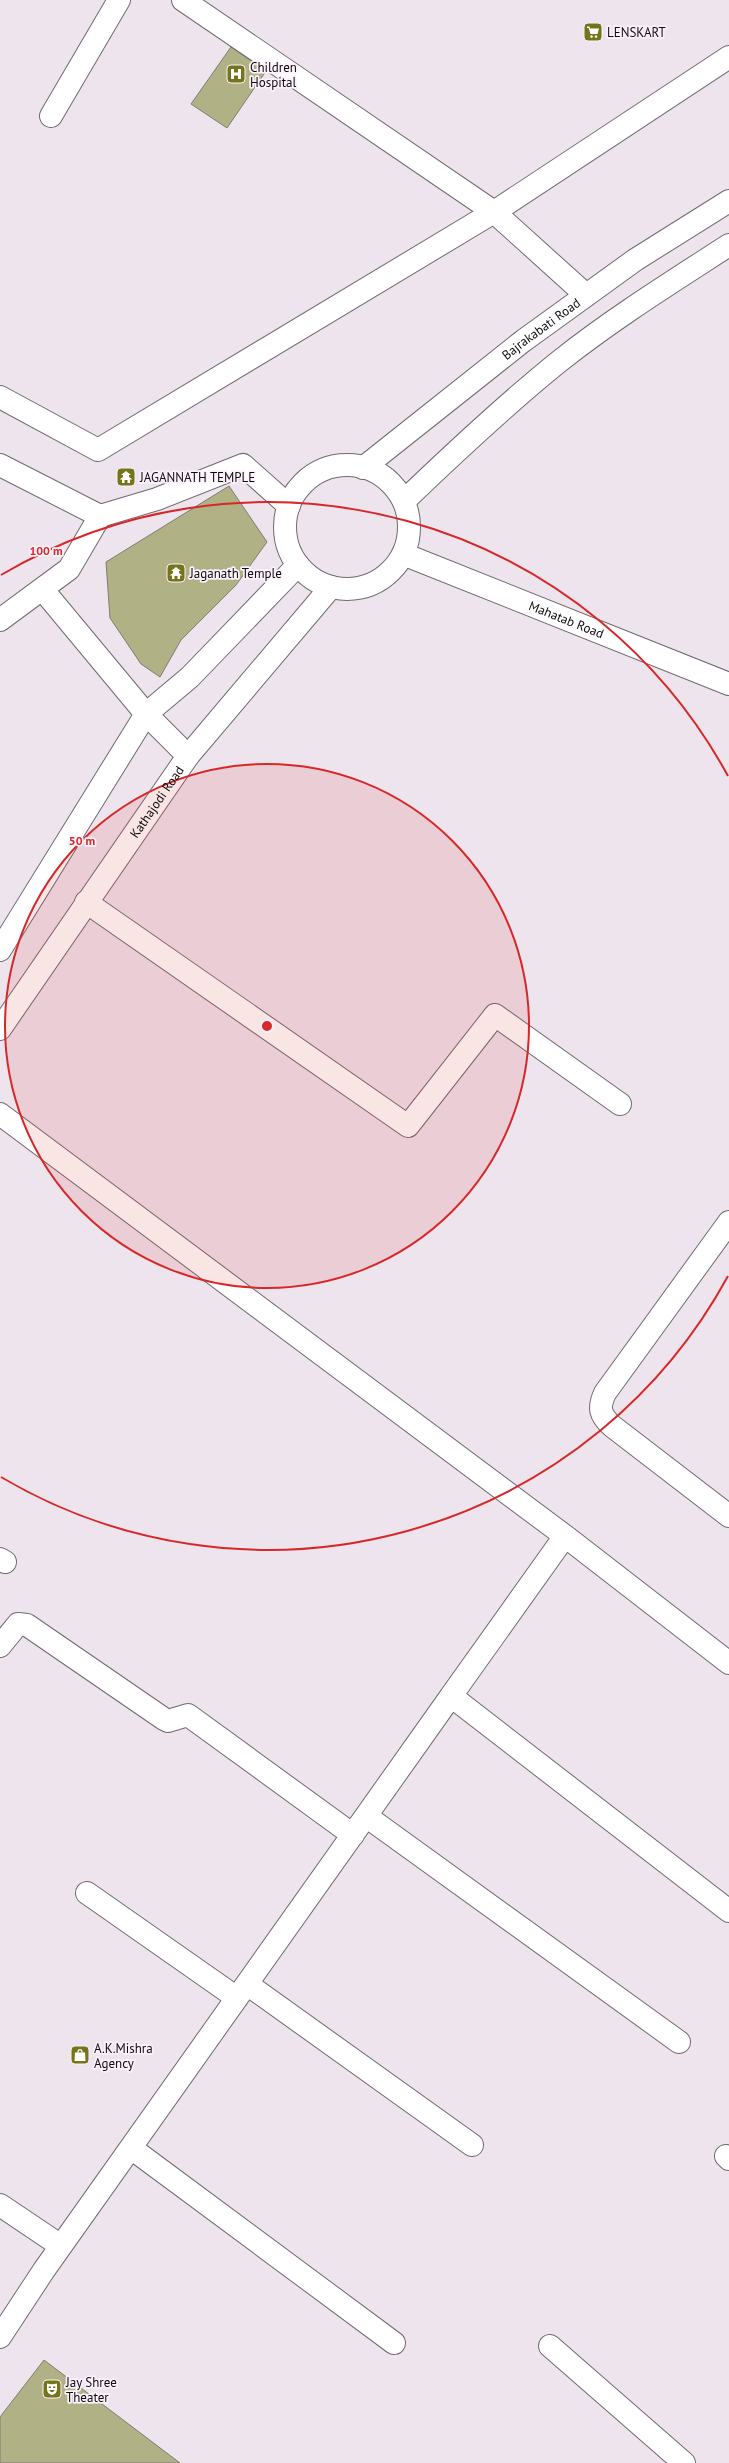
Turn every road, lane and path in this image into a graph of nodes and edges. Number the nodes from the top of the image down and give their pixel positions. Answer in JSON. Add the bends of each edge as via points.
{"nodes":[{"id":1,"x":119,"y":0,"type":"edge"},
{"id":2,"x":183,"y":0,"type":"edge"},
{"id":3,"x":729,"y":57,"type":"edge"},
{"id":4,"x":51,"y":116,"type":"dead end"},
{"id":5,"x":729,"y":201,"type":"edge"},
{"id":6,"x":494,"y":212,"type":"junction"},
{"id":7,"x":729,"y":246,"type":"edge"},
{"id":8,"x":586,"y":295,"type":"junction"},
{"id":9,"x":0,"y":397,"type":"edge"},
{"id":10,"x":0,"y":465,"type":"edge"},
{"id":11,"x":362,"y":468,"type":"junction"},
{"id":12,"x":404,"y":501,"type":"junction"},
{"id":13,"x":289,"y":506,"type":"junction"},
{"id":14,"x":100,"y":516,"type":"junction"},
{"id":15,"x":403,"y":554,"type":"junction"},
{"id":16,"x":298,"y":565,"type":"junction"},
{"id":17,"x":331,"y":587,"type":"junction"},
{"id":18,"x":43,"y":590,"type":"junction"},
{"id":19,"x":0,"y":620,"type":"edge"},
{"id":20,"x":729,"y":684,"type":"edge"},
{"id":21,"x":146,"y":714,"type":"junction"},
{"id":22,"x":188,"y":756,"type":"junction"},
{"id":23,"x":86,"y":902,"type":"junction"},
{"id":24,"x":0,"y":950,"type":"edge"},
{"id":25,"x":0,"y":1029,"type":"edge"},
{"id":26,"x":620,"y":1104,"type":"dead end"},
{"id":27,"x":0,"y":1114,"type":"edge"},
{"id":28,"x":729,"y":1222,"type":"edge"},
{"id":29,"x":729,"y":1516,"type":"edge"},
{"id":30,"x":565,"y":1536,"type":"junction"},
{"id":31,"x":0,"y":1646,"type":"edge"},
{"id":32,"x":729,"y":1663,"type":"edge"},
{"id":33,"x":451,"y":1696,"type":"junction"},
{"id":34,"x":366,"y":1816,"type":"junction"},
{"id":35,"x":353,"y":1835,"type":"junction"},
{"id":36,"x":87,"y":1893,"type":"dead end"},
{"id":37,"x":729,"y":1911,"type":"edge"},
{"id":38,"x":242,"y":1991,"type":"junction"},
{"id":39,"x":679,"y":2042,"type":"dead end"},
{"id":40,"x":472,"y":2145,"type":"dead end"},
{"id":41,"x":131,"y":2148,"type":"junction"},
{"id":42,"x":0,"y":2205,"type":"edge"},
{"id":43,"x":61,"y":2246,"type":"junction"},
{"id":44,"x":0,"y":2337,"type":"edge"},
{"id":45,"x":394,"y":2343,"type":"dead end"},
{"id":46,"x":550,"y":2346,"type":"dead end"},
{"id":47,"x":684,"y":2463,"type":"edge"}],
"edges":[{"from":1,"to":4,"type":"street"},
{"from":2,"to":6,"type":"street"},
{"from":3,"to":6,"type":"street"},
{"from":5,"to":8,"type":"street","name":"Bajrakabati Road","via":[[635,260]]},
{"from":6,"to":8,"type":"street"},
{"from":6,"to":9,"type":"street","via":[[98,450]]},
{"from":7,"to":12,"type":"street","via":[[633,308],[562,359],[478,429]]},
{"from":8,"to":11,"type":"street","name":"Bajrakabati Road","via":[[523,340]]},
{"from":10,"to":14,"type":"street"},
{"from":11,"to":12,"type":"street","via":[[375,472],[392,484]]},
{"from":11,"to":13,"type":"street","via":[[334,466],[315,475],[299,488]]},
{"from":12,"to":15,"type":"street","via":[[409,520],[408,540]]},
{"from":13,"to":14,"type":"street","via":[[243,465],[157,499]]},
{"from":13,"to":16,"type":"street","via":[[285,526],[288,547]]},
{"from":14,"to":18,"type":"street","via":[[69,569]]},
{"from":15,"to":17,"type":"street","via":[[388,574],[371,585],[351,589]]},
{"from":15,"to":20,"type":"street","name":"Mahatab Road"},
{"from":16,"to":17,"type":"street","via":[[313,579]]},
{"from":16,"to":21,"type":"street","via":[[190,677]]},
{"from":17,"to":22,"type":"street","name":"Kathajodi Road"},
{"from":18,"to":19,"type":"street"},
{"from":18,"to":21,"type":"street"},
{"from":21,"to":22,"type":"street"},
{"from":21,"to":24,"type":"street"},
{"from":22,"to":23,"type":"street","name":"Kathajodi Road"},
{"from":23,"to":25,"type":"street","name":"Kathajodi Road"},
{"from":23,"to":26,"type":"street","via":[[408,1126],[495,1016]]},
{"from":27,"to":30,"type":"street"},
{"from":28,"to":29,"type":"street","via":[[605,1393],[599,1406],[602,1417],[612,1426]]},
{"from":30,"to":32,"type":"street"},
{"from":30,"to":33,"type":"street"},
{"from":31,"to":35,"type":"street","via":[[18,1624],[27,1625],[164,1720],[188,1715]]},
{"from":33,"to":34,"type":"street"},
{"from":33,"to":37,"type":"street"},
{"from":34,"to":35,"type":"street"},
{"from":34,"to":39,"type":"street"},
{"from":35,"to":38,"type":"street"},
{"from":36,"to":38,"type":"street"},
{"from":38,"to":40,"type":"street"},
{"from":38,"to":41,"type":"street"},
{"from":41,"to":43,"type":"street"},
{"from":41,"to":45,"type":"street"},
{"from":42,"to":43,"type":"street"},
{"from":43,"to":44,"type":"street"},
{"from":46,"to":47,"type":"street"}]}
